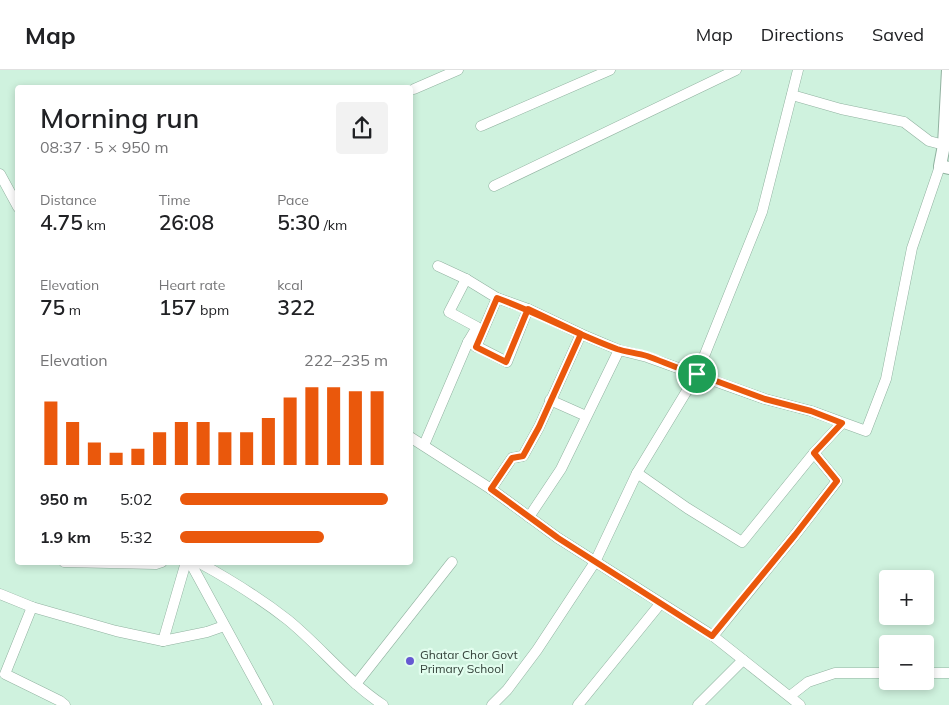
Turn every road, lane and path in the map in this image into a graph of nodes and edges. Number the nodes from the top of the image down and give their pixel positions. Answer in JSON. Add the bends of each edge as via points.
{"nodes":[{"id":1,"x":458,"y":70,"type":"edge"},
{"id":2,"x":610,"y":70,"type":"edge"},
{"id":3,"x":736,"y":70,"type":"edge"},
{"id":4,"x":798,"y":70,"type":"edge"},
{"id":5,"x":948,"y":70,"type":"edge"},
{"id":6,"x":414,"y":89,"type":"dead end"},
{"id":7,"x":792,"y":95,"type":"junction"},
{"id":8,"x":481,"y":126,"type":"dead end"},
{"id":9,"x":944,"y":145,"type":"junction"},
{"id":10,"x":945,"y":167,"type":"edge"},
{"id":11,"x":0,"y":174,"type":"edge"},
{"id":12,"x":494,"y":186,"type":"dead end"},
{"id":13,"x":15,"y":202,"type":"edge"},
{"id":14,"x":438,"y":266,"type":"dead end"},
{"id":15,"x":466,"y":279,"type":"junction"},
{"id":16,"x":497,"y":298,"type":"junction"},
{"id":17,"x":528,"y":309,"type":"junction"},
{"id":18,"x":581,"y":334,"type":"junction"},
{"id":19,"x":472,"y":345,"type":"junction"},
{"id":20,"x":619,"y":350,"type":"junction"},
{"id":21,"x":697,"y":374,"type":"junction"},
{"id":22,"x":550,"y":400,"type":"junction"},
{"id":23,"x":586,"y":416,"type":"junction"},
{"id":24,"x":842,"y":423,"type":"junction"},
{"id":25,"x":413,"y":439,"type":"edge"},
{"id":26,"x":424,"y":445,"type":"junction"},
{"id":27,"x":814,"y":453,"type":"junction"},
{"id":28,"x":637,"y":473,"type":"junction"},
{"id":29,"x":491,"y":489,"type":"junction"},
{"id":30,"x":529,"y":517,"type":"junction"},
{"id":31,"x":452,"y":562,"type":"dead end"},
{"id":32,"x":594,"y":562,"type":"junction"},
{"id":33,"x":185,"y":565,"type":"edge"},
{"id":34,"x":192,"y":565,"type":"edge"},
{"id":35,"x":203,"y":565,"type":"edge"},
{"id":36,"x":0,"y":594,"type":"edge"},
{"id":37,"x":660,"y":604,"type":"junction"},
{"id":38,"x":32,"y":607,"type":"junction"},
{"id":39,"x":224,"y":626,"type":"junction"},
{"id":40,"x":712,"y":636,"type":"junction"},
{"id":41,"x":163,"y":641,"type":"junction"},
{"id":42,"x":743,"y":660,"type":"junction"},
{"id":43,"x":934,"y":673,"type":"edge"},
{"id":44,"x":949,"y":673,"type":"edge"},
{"id":45,"x":879,"y":674,"type":"edge"},
{"id":46,"x":356,"y":684,"type":"junction"},
{"id":47,"x":790,"y":696,"type":"junction"},
{"id":48,"x":65,"y":705,"type":"edge"},
{"id":49,"x":268,"y":705,"type":"edge"},
{"id":50,"x":383,"y":705,"type":"edge"},
{"id":51,"x":492,"y":705,"type":"edge"},
{"id":52,"x":578,"y":705,"type":"edge"},
{"id":53,"x":698,"y":705,"type":"edge"},
{"id":54,"x":800,"y":705,"type":"edge"}],
"edges":[{"from":1,"to":6,"type":"street"},
{"from":2,"to":8,"type":"street"},
{"from":3,"to":12,"type":"street"},
{"from":4,"to":7,"type":"street"},
{"from":5,"to":9,"type":"street"},
{"from":7,"to":9,"type":"street","via":[[904,122],[929,141]]},
{"from":7,"to":21,"type":"street","via":[[762,212]]},
{"from":9,"to":10,"type":"street"},
{"from":10,"to":24,"type":"street","via":[[912,248],[890,360],[866,431]]},
{"from":11,"to":13,"type":"street"},
{"from":14,"to":15,"type":"street"},
{"from":15,"to":16,"type":"street"},
{"from":15,"to":19,"type":"street","via":[[449,312],[476,327]]},
{"from":16,"to":17,"type":"street"},
{"from":16,"to":19,"type":"street"},
{"from":17,"to":18,"type":"street"},
{"from":17,"to":19,"type":"street","via":[[506,362]]},
{"from":18,"to":20,"type":"street"},
{"from":18,"to":22,"type":"street"},
{"from":19,"to":26,"type":"street"},
{"from":20,"to":21,"type":"street"},
{"from":20,"to":23,"type":"street"},
{"from":21,"to":24,"type":"street"},
{"from":21,"to":28,"type":"street"},
{"from":22,"to":23,"type":"street"},
{"from":22,"to":29,"type":"street","via":[[523,456],[512,458]]},
{"from":23,"to":30,"type":"street","via":[[561,468]]},
{"from":24,"to":27,"type":"street"},
{"from":25,"to":26,"type":"street"},
{"from":26,"to":29,"type":"street"},
{"from":27,"to":28,"type":"street","via":[[742,542]]},
{"from":27,"to":40,"type":"street","via":[[837,481]]},
{"from":28,"to":32,"type":"street"},
{"from":29,"to":30,"type":"street"},
{"from":30,"to":32,"type":"street"},
{"from":31,"to":46,"type":"street"},
{"from":32,"to":37,"type":"street"},
{"from":32,"to":51,"type":"street","via":[[537,650]]},
{"from":33,"to":41,"type":"street"},
{"from":34,"to":39,"type":"street"},
{"from":35,"to":46,"type":"street","via":[[289,621]]},
{"from":36,"to":38,"type":"street"},
{"from":37,"to":40,"type":"street"},
{"from":37,"to":52,"type":"street"},
{"from":38,"to":41,"type":"street"},
{"from":38,"to":48,"type":"street","via":[[6,674]]},
{"from":39,"to":41,"type":"street"},
{"from":39,"to":49,"type":"street"},
{"from":40,"to":42,"type":"street"},
{"from":42,"to":47,"type":"street"},
{"from":42,"to":53,"type":"street"},
{"from":43,"to":44,"type":"street"},
{"from":45,"to":47,"type":"street","via":[[835,673],[808,682]]},
{"from":46,"to":50,"type":"street"},
{"from":47,"to":54,"type":"street"}]}
